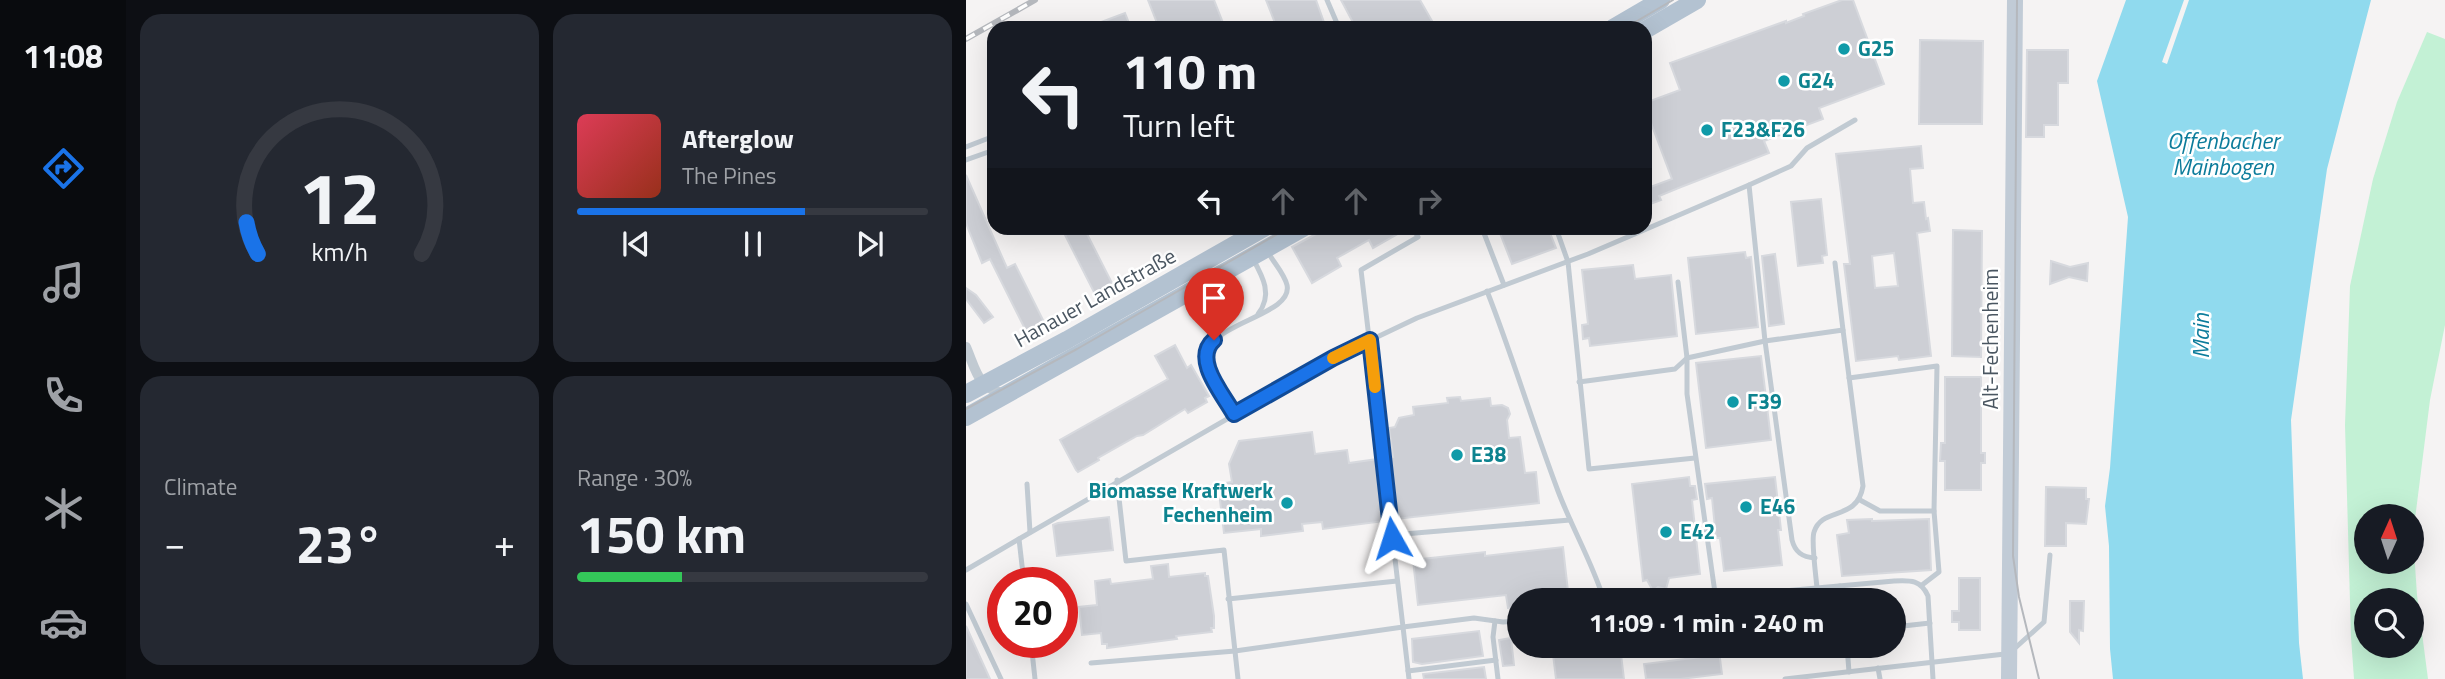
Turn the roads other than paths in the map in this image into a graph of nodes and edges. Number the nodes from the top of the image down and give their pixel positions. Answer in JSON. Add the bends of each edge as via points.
{"nodes":[{"id":1,"x":1327,"y":0,"type":"edge"},
{"id":2,"x":1661,"y":0,"type":"edge"},
{"id":3,"x":1696,"y":0,"type":"edge"},
{"id":4,"x":2015,"y":0,"type":"edge"},
{"id":5,"x":1336,"y":21,"type":"edge"},
{"id":6,"x":1625,"y":21,"type":"edge"},
{"id":7,"x":1652,"y":26,"type":"edge"},
{"id":8,"x":1855,"y":120,"type":"dead end"},
{"id":9,"x":987,"y":139,"type":"edge"},
{"id":10,"x":966,"y":147,"type":"edge"},
{"id":11,"x":987,"y":152,"type":"edge"},
{"id":12,"x":966,"y":160,"type":"edge"},
{"id":13,"x":1749,"y":185,"type":"junction"},
{"id":14,"x":1652,"y":226,"type":"edge"},
{"id":15,"x":1251,"y":235,"type":"edge"},
{"id":16,"x":1291,"y":235,"type":"edge"},
{"id":17,"x":1417,"y":235,"type":"edge"},
{"id":18,"x":1485,"y":235,"type":"edge"},
{"id":19,"x":1558,"y":235,"type":"edge"},
{"id":20,"x":1631,"y":235,"type":"edge"},
{"id":21,"x":1259,"y":253,"type":"junction"},
{"id":22,"x":1568,"y":262,"type":"junction"},
{"id":23,"x":1835,"y":263,"type":"dead end"},
{"id":24,"x":1678,"y":282,"type":"dead end"},
{"id":25,"x":1504,"y":285,"type":"junction"},
{"id":26,"x":1487,"y":291,"type":"junction"},
{"id":27,"x":1256,"y":316,"type":"junction"},
{"id":28,"x":1843,"y":330,"type":"junction"},
{"id":29,"x":1370,"y":340,"type":"junction"},
{"id":30,"x":1765,"y":341,"type":"junction"},
{"id":31,"x":966,"y":348,"type":"edge"},
{"id":32,"x":1687,"y":358,"type":"junction"},
{"id":33,"x":1849,"y":378,"type":"junction"},
{"id":34,"x":1579,"y":383,"type":"junction"},
{"id":35,"x":983,"y":385,"type":"junction"},
{"id":36,"x":1016,"y":391,"type":"junction"},
{"id":37,"x":966,"y":394,"type":"edge"},
{"id":38,"x":1234,"y":414,"type":"junction"},
{"id":39,"x":966,"y":417,"type":"edge"},
{"id":40,"x":1695,"y":458,"type":"junction"},
{"id":41,"x":1117,"y":480,"type":"junction"},
{"id":42,"x":1027,"y":484,"type":"dead end"},
{"id":43,"x":1860,"y":500,"type":"junction"},
{"id":44,"x":1934,"y":511,"type":"junction"},
{"id":45,"x":1570,"y":520,"type":"junction"},
{"id":46,"x":1030,"y":532,"type":"junction"},
{"id":47,"x":1392,"y":535,"type":"junction"},
{"id":48,"x":1019,"y":539,"type":"junction"},
{"id":49,"x":2050,"y":555,"type":"dead end"},
{"id":50,"x":1815,"y":558,"type":"junction"},
{"id":51,"x":1022,"y":567,"type":"edge"},
{"id":52,"x":966,"y":570,"type":"edge"},
{"id":53,"x":1397,"y":581,"type":"junction"},
{"id":54,"x":1923,"y":585,"type":"junction"},
{"id":55,"x":1840,"y":586,"type":"joint"},
{"id":56,"x":1817,"y":587,"type":"junction"},
{"id":57,"x":1600,"y":588,"type":"edge"},
{"id":58,"x":1713,"y":588,"type":"edge"},
{"id":59,"x":1808,"y":588,"type":"edge"},
{"id":60,"x":1228,"y":599,"type":"junction"},
{"id":61,"x":966,"y":604,"type":"edge"},
{"id":62,"x":1494,"y":621,"type":"junction"},
{"id":63,"x":1507,"y":621,"type":"edge"},
{"id":64,"x":1930,"y":623,"type":"junction"},
{"id":65,"x":1906,"y":626,"type":"edge"},
{"id":66,"x":1403,"y":627,"type":"junction"},
{"id":67,"x":1235,"y":651,"type":"junction"},
{"id":68,"x":2009,"y":653,"type":"junction"},
{"id":69,"x":1033,"y":658,"type":"edge"},
{"id":70,"x":1848,"y":658,"type":"edge"},
{"id":71,"x":1496,"y":660,"type":"junction"},
{"id":72,"x":1931,"y":661,"type":"junction"},
{"id":73,"x":1091,"y":663,"type":"dead end"},
{"id":74,"x":1878,"y":668,"type":"junction"},
{"id":75,"x":1408,"y":671,"type":"junction"},
{"id":76,"x":1849,"y":672,"type":"junction"},
{"id":77,"x":1000,"y":679,"type":"edge"},
{"id":78,"x":1035,"y":679,"type":"edge"},
{"id":79,"x":1238,"y":679,"type":"edge"},
{"id":80,"x":1409,"y":679,"type":"edge"},
{"id":81,"x":1498,"y":679,"type":"edge"},
{"id":82,"x":1785,"y":679,"type":"edge"},
{"id":83,"x":1880,"y":679,"type":"edge"},
{"id":84,"x":1933,"y":679,"type":"edge"},
{"id":85,"x":2009,"y":679,"type":"edge"}],
"edges":[{"from":1,"to":5,"type":"lane"},
{"from":2,"to":6,"type":"main road"},
{"from":3,"to":7,"type":"main road"},
{"from":4,"to":68,"type":"street","name":"Alt-Fechenheim"},
{"from":8,"to":13,"type":"lane","via":[[1807,148],[1791,166]]},
{"from":9,"to":10,"type":"lane"},
{"from":11,"to":12,"type":"lane"},
{"from":13,"to":14,"type":"lane"},
{"from":13,"to":30,"type":"lane"},
{"from":15,"to":35,"type":"main road","name":"Hanauer Landstraße"},
{"from":16,"to":21,"type":"main road","name":"Hanauer Landstraße"},
{"from":17,"to":29,"type":"lane","via":[[1361,270]]},
{"from":18,"to":25,"type":"lane"},
{"from":19,"to":22,"type":"lane"},
{"from":20,"to":22,"type":"lane"},
{"from":21,"to":27,"type":"lane","via":[[1266,293]]},
{"from":21,"to":27,"type":"lane","via":[[1287,289],[1282,301]]},
{"from":21,"to":36,"type":"main road","name":"Hanauer Landstraße"},
{"from":22,"to":25,"type":"lane"},
{"from":22,"to":34,"type":"lane"},
{"from":23,"to":28,"type":"lane"},
{"from":24,"to":32,"type":"lane"},
{"from":25,"to":26,"type":"lane"},
{"from":26,"to":29,"type":"lane"},
{"from":26,"to":45,"type":"lane"},
{"from":27,"to":38,"type":"lane","via":[[1214,340],[1206,353],[1208,366]]},
{"from":28,"to":30,"type":"lane"},
{"from":28,"to":33,"type":"lane"},
{"from":29,"to":38,"type":"lane"},
{"from":29,"to":47,"type":"lane"},
{"from":30,"to":32,"type":"lane"},
{"from":30,"to":50,"type":"lane","via":[[1794,549]]},
{"from":31,"to":35,"type":"street"},
{"from":32,"to":34,"type":"lane","via":[[1675,369]]},
{"from":32,"to":40,"type":"lane"},
{"from":33,"to":43,"type":"lane","via":[[1863,486]]},
{"from":33,"to":44,"type":"lane","via":[[1937,366]]},
{"from":34,"to":40,"type":"lane","via":[[1589,469]]},
{"from":35,"to":36,"type":"street","via":[[999,392]]},
{"from":35,"to":37,"type":"main road","name":"Hanauer Landstraße"},
{"from":36,"to":39,"type":"main road","name":"Hanauer Landstraße"},
{"from":38,"to":41,"type":"lane"},
{"from":40,"to":58,"type":"lane"},
{"from":41,"to":46,"type":"lane"},
{"from":41,"to":60,"type":"lane","via":[[1126,561],[1224,550]]},
{"from":42,"to":46,"type":"lane"},
{"from":43,"to":44,"type":"lane","via":[[1880,511]]},
{"from":43,"to":50,"type":"lane","via":[[1818,525],[1813,533]]},
{"from":44,"to":54,"type":"lane","via":[[1939,572]]},
{"from":45,"to":47,"type":"lane"},
{"from":45,"to":57,"type":"lane"},
{"from":46,"to":48,"type":"lane"},
{"from":47,"to":53,"type":"lane"},
{"from":48,"to":51,"type":"lane"},
{"from":48,"to":52,"type":"lane"},
{"from":49,"to":68,"type":"lane","via":[[2045,622]]},
{"from":50,"to":56,"type":"lane"},
{"from":53,"to":60,"type":"lane"},
{"from":53,"to":66,"type":"lane"},
{"from":54,"to":55,"type":"lane","via":[[1908,580]]},
{"from":54,"to":64,"type":"lane"},
{"from":55,"to":56,"type":"lane"},
{"from":56,"to":59,"type":"lane"},
{"from":60,"to":67,"type":"lane"},
{"from":61,"to":77,"type":"lane"},
{"from":62,"to":63,"type":"lane"},
{"from":62,"to":66,"type":"lane","via":[[1475,618]]},
{"from":62,"to":71,"type":"lane"},
{"from":64,"to":65,"type":"lane"},
{"from":64,"to":72,"type":"lane"},
{"from":66,"to":67,"type":"lane"},
{"from":66,"to":75,"type":"lane"},
{"from":67,"to":73,"type":"lane"},
{"from":67,"to":79,"type":"lane"},
{"from":68,"to":72,"type":"lane"},
{"from":68,"to":85,"type":"street","name":"Alt-Fechenheim"},
{"from":69,"to":78,"type":"lane"},
{"from":70,"to":76,"type":"lane"},
{"from":71,"to":75,"type":"lane"},
{"from":71,"to":81,"type":"lane"},
{"from":72,"to":74,"type":"lane"},
{"from":72,"to":84,"type":"lane"},
{"from":74,"to":76,"type":"lane"},
{"from":74,"to":83,"type":"lane"},
{"from":75,"to":80,"type":"lane"},
{"from":76,"to":82,"type":"lane"}]}
